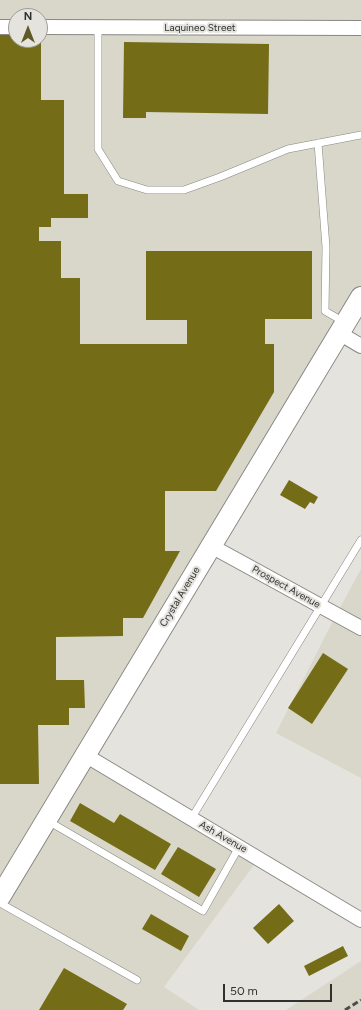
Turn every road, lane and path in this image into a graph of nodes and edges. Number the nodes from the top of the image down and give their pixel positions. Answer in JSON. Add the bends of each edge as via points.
{"nodes":[{"id":1,"x":48,"y":28,"type":"edge"},
{"id":2,"x":98,"y":28,"type":"junction"},
{"id":3,"x":361,"y":28,"type":"edge"},
{"id":4,"x":361,"y":135,"type":"edge"},
{"id":5,"x":318,"y":143,"type":"junction"},
{"id":6,"x":361,"y":297,"type":"edge"},
{"id":7,"x":342,"y":328,"type":"junction"},
{"id":8,"x":361,"y":346,"type":"edge"},
{"id":9,"x":361,"y":540,"type":"edge"},
{"id":10,"x":211,"y":546,"type":"junction"},
{"id":11,"x":320,"y":606,"type":"junction"},
{"id":12,"x":361,"y":628,"type":"edge"},
{"id":13,"x":85,"y":755,"type":"junction"},
{"id":14,"x":191,"y":819,"type":"junction"},
{"id":15,"x":46,"y":820,"type":"junction"},
{"id":16,"x":239,"y":847,"type":"junction"},
{"id":17,"x":0,"y":897,"type":"edge"},
{"id":18,"x":0,"y":903,"type":"edge"},
{"id":19,"x":361,"y":920,"type":"edge"},
{"id":20,"x":137,"y":980,"type":"dead end"}],
"edges":[{"from":1,"to":2,"type":"street","name":"Laquineo Street"},
{"from":2,"to":3,"type":"street","name":"Laquineo Street"},
{"from":2,"to":5,"type":"lane","via":[[98,149],[118,181],[147,190],[184,190],[288,149]]},
{"from":4,"to":5,"type":"lane"},
{"from":5,"to":7,"type":"lane","via":[[326,247],[325,311]]},
{"from":6,"to":7,"type":"street","name":"Crystal Avenue"},
{"from":7,"to":8,"type":"street"},
{"from":7,"to":10,"type":"street","name":"Crystal Avenue"},
{"from":9,"to":11,"type":"lane"},
{"from":10,"to":11,"type":"street","name":"Prospect Avenue"},
{"from":10,"to":13,"type":"street","name":"Crystal Avenue"},
{"from":11,"to":12,"type":"street","name":"Prospect Avenue"},
{"from":11,"to":14,"type":"lane"},
{"from":13,"to":14,"type":"street","name":"Ash Avenue"},
{"from":13,"to":15,"type":"street","name":"Crystal Avenue"},
{"from":14,"to":16,"type":"street","name":"Ash Avenue"},
{"from":15,"to":16,"type":"lane","via":[[203,911]]},
{"from":15,"to":17,"type":"street","name":"Crystal Avenue"},
{"from":16,"to":19,"type":"street","name":"Ash Avenue"},
{"from":18,"to":20,"type":"lane"}]}
